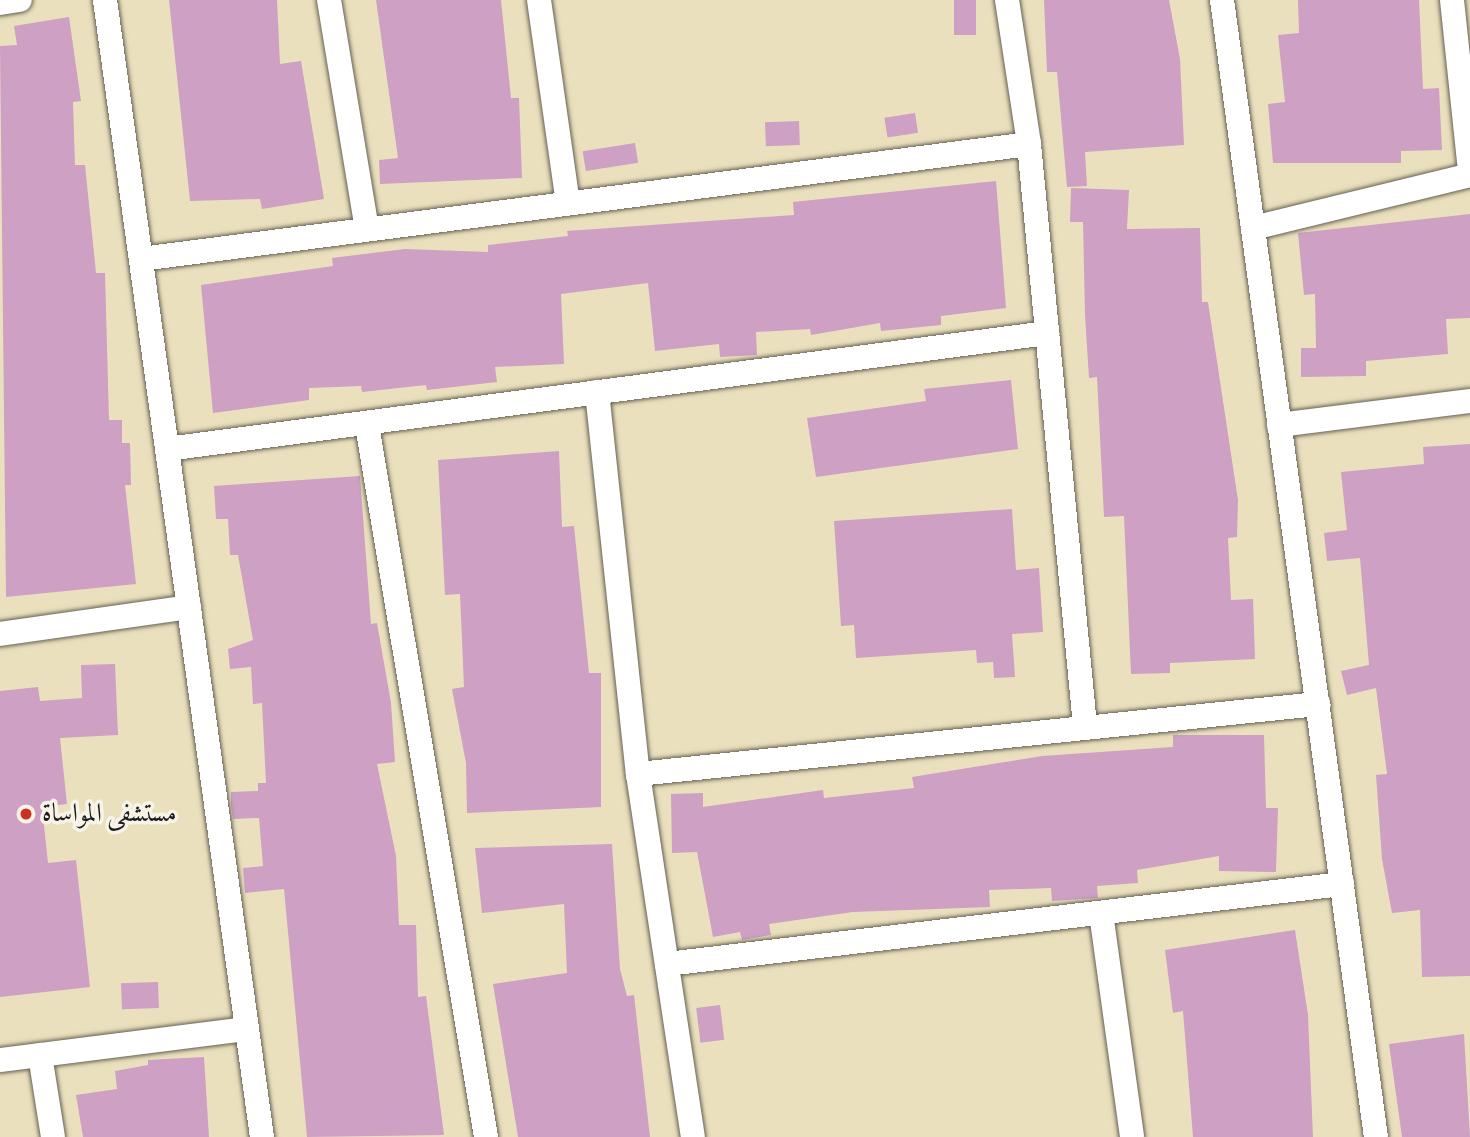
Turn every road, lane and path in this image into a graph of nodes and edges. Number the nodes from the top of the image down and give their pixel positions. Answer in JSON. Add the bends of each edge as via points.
{"nodes":[{"id":1,"x":20,"y":0,"type":"edge"},
{"id":2,"x":105,"y":0,"type":"edge"},
{"id":3,"x":329,"y":0,"type":"edge"},
{"id":4,"x":539,"y":0,"type":"edge"},
{"id":5,"x":1007,"y":0,"type":"edge"},
{"id":6,"x":1222,"y":0,"type":"edge"},
{"id":7,"x":1452,"y":0,"type":"edge"},
{"id":8,"x":0,"y":3,"type":"edge"},
{"id":9,"x":1029,"y":144,"type":"junction"},
{"id":10,"x":1470,"y":173,"type":"edge"},
{"id":11,"x":568,"y":203,"type":"junction"},
{"id":12,"x":1252,"y":228,"type":"junction"},
{"id":13,"x":367,"y":229,"type":"junction"},
{"id":14,"x":141,"y":259,"type":"junction"},
{"id":15,"x":1047,"y":333,"type":"junction"},
{"id":16,"x":597,"y":393,"type":"junction"},
{"id":17,"x":1470,"y":401,"type":"edge"},
{"id":18,"x":367,"y":425,"type":"junction"},
{"id":19,"x":1279,"y":425,"type":"junction"},
{"id":20,"x":167,"y":449,"type":"junction"},
{"id":21,"x":189,"y":607,"type":"junction"},
{"id":22,"x":0,"y":634,"type":"edge"},
{"id":23,"x":1318,"y":704,"type":"junction"},
{"id":24,"x":1085,"y":726,"type":"junction"},
{"id":25,"x":638,"y":774,"type":"junction"},
{"id":26,"x":1342,"y":884,"type":"junction"},
{"id":27,"x":1101,"y":913,"type":"junction"},
{"id":28,"x":667,"y":964,"type":"junction"},
{"id":29,"x":247,"y":1029,"type":"junction"},
{"id":30,"x":40,"y":1055,"type":"junction"},
{"id":31,"x":0,"y":1060,"type":"edge"},
{"id":32,"x":53,"y":1137,"type":"edge"},
{"id":33,"x":262,"y":1137,"type":"edge"},
{"id":34,"x":486,"y":1137,"type":"edge"},
{"id":35,"x":693,"y":1137,"type":"edge"},
{"id":36,"x":1132,"y":1137,"type":"edge"},
{"id":37,"x":1376,"y":1137,"type":"edge"}],
"edges":[{"from":1,"to":8,"type":"street"},
{"from":2,"to":14,"type":"street"},
{"from":3,"to":13,"type":"street"},
{"from":4,"to":11,"type":"street"},
{"from":5,"to":9,"type":"street"},
{"from":6,"to":12,"type":"street"},
{"from":7,"to":10,"type":"street"},
{"from":9,"to":11,"type":"street"},
{"from":9,"to":15,"type":"street"},
{"from":10,"to":12,"type":"street"},
{"from":11,"to":13,"type":"street"},
{"from":12,"to":19,"type":"street"},
{"from":13,"to":14,"type":"street"},
{"from":14,"to":20,"type":"street"},
{"from":15,"to":16,"type":"street"},
{"from":15,"to":24,"type":"street"},
{"from":16,"to":18,"type":"street"},
{"from":16,"to":25,"type":"street"},
{"from":17,"to":19,"type":"street"},
{"from":18,"to":20,"type":"street"},
{"from":18,"to":34,"type":"street"},
{"from":19,"to":23,"type":"street"},
{"from":20,"to":21,"type":"street"},
{"from":21,"to":22,"type":"street"},
{"from":21,"to":29,"type":"street"},
{"from":23,"to":24,"type":"street"},
{"from":23,"to":26,"type":"street"},
{"from":24,"to":25,"type":"street"},
{"from":25,"to":28,"type":"street"},
{"from":26,"to":27,"type":"street"},
{"from":26,"to":37,"type":"street"},
{"from":27,"to":28,"type":"street"},
{"from":27,"to":36,"type":"street"},
{"from":28,"to":35,"type":"street"},
{"from":29,"to":30,"type":"street"},
{"from":29,"to":33,"type":"street"},
{"from":30,"to":31,"type":"street"},
{"from":30,"to":32,"type":"street"}]}
